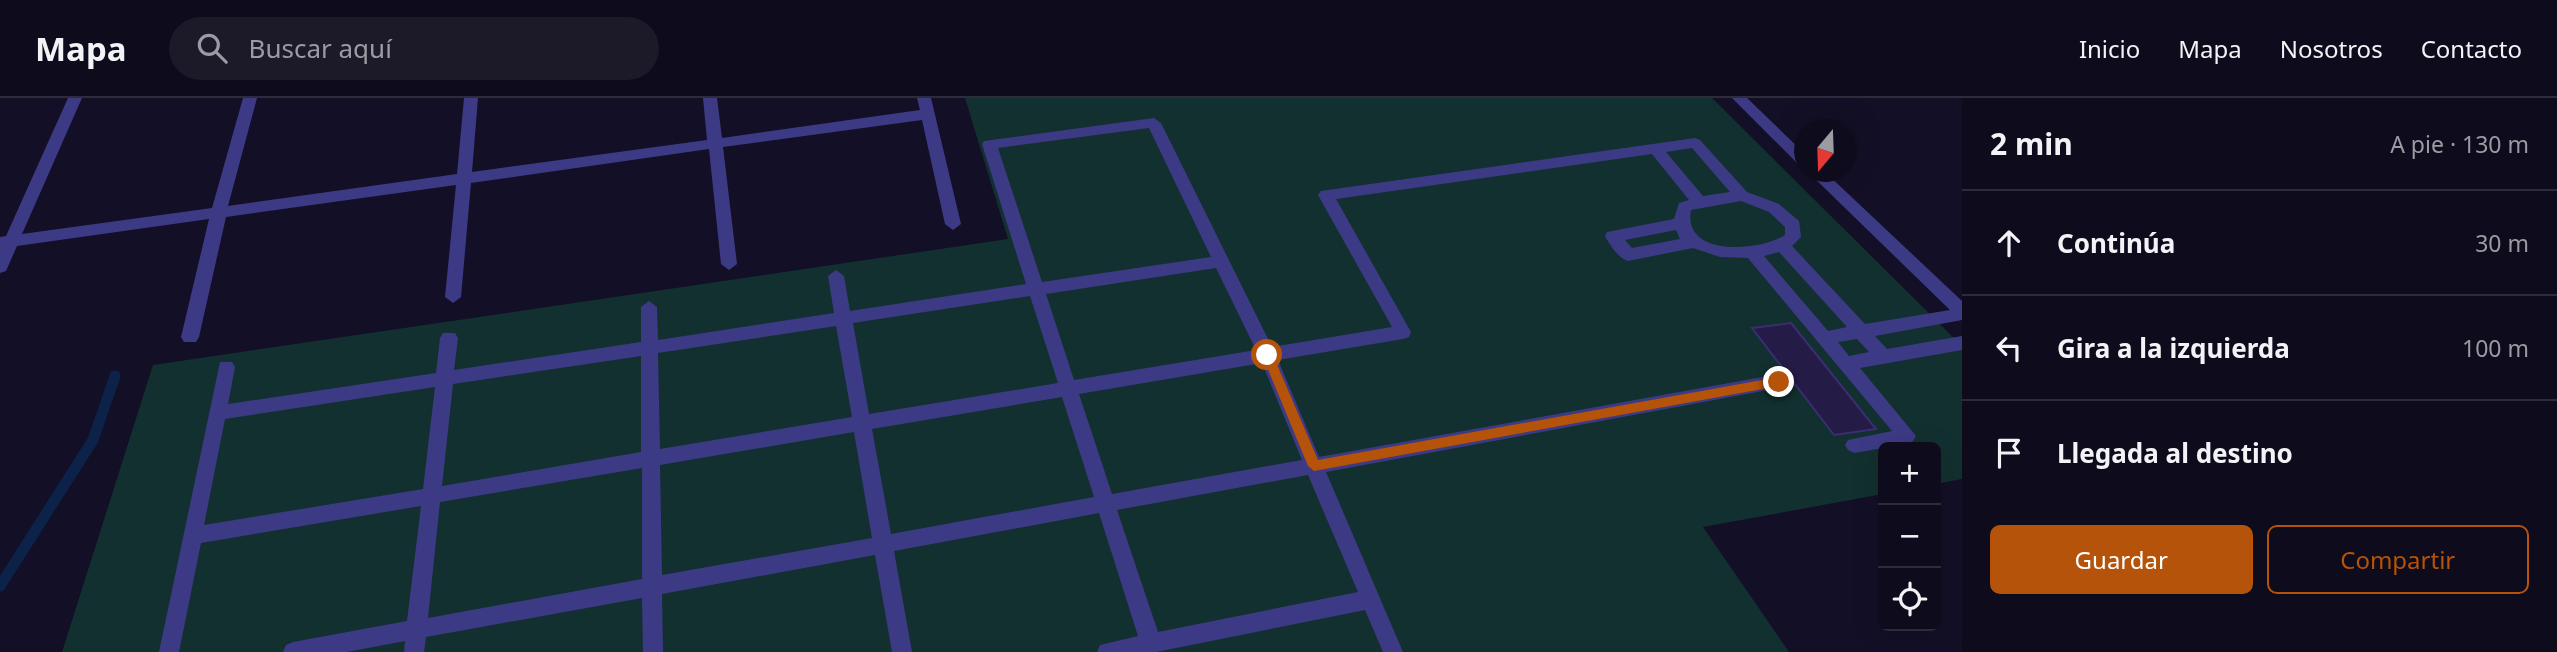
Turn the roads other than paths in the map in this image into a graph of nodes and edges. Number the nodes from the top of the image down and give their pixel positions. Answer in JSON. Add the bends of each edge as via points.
{"nodes":[{"id":1,"x":75,"y":98,"type":"edge"},
{"id":2,"x":250,"y":98,"type":"edge"},
{"id":3,"x":471,"y":98,"type":"edge"},
{"id":4,"x":710,"y":98,"type":"edge"},
{"id":5,"x":924,"y":98,"type":"edge"},
{"id":6,"x":1739,"y":98,"type":"edge"},
{"id":7,"x":928,"y":114,"type":"junction"},
{"id":8,"x":714,"y":143,"type":"junction"},
{"id":9,"x":1655,"y":148,"type":"junction"},
{"id":10,"x":1794,"y":150,"type":"edge"},
{"id":11,"x":462,"y":178,"type":"junction"},
{"id":12,"x":1826,"y":182,"type":"edge"},
{"id":13,"x":1742,"y":196,"type":"junction"},
{"id":14,"x":1699,"y":202,"type":"junction"},
{"id":15,"x":219,"y":212,"type":"junction"},
{"id":16,"x":953,"y":224,"type":"dead end"},
{"id":17,"x":1679,"y":224,"type":"junction"},
{"id":18,"x":6,"y":242,"type":"edge"},
{"id":19,"x":1696,"y":242,"type":"junction"},
{"id":20,"x":1784,"y":247,"type":"junction"},
{"id":21,"x":1751,"y":251,"type":"junction"},
{"id":22,"x":1222,"y":261,"type":"junction"},
{"id":23,"x":729,"y":264,"type":"dead end"},
{"id":24,"x":0,"y":267,"type":"edge"},
{"id":25,"x":836,"y":276,"type":"dead end"},
{"id":26,"x":1037,"y":289,"type":"junction"},
{"id":27,"x":453,"y":297,"type":"dead end"},
{"id":28,"x":649,"y":307,"type":"dead end"},
{"id":29,"x":1962,"y":313,"type":"edge"},
{"id":30,"x":843,"y":318,"type":"junction"},
{"id":31,"x":1861,"y":331,"type":"junction"},
{"id":32,"x":190,"y":337,"type":"dead end"},
{"id":33,"x":449,"y":338,"type":"dead end"},
{"id":34,"x":1824,"y":338,"type":"junction"},
{"id":35,"x":1962,"y":343,"type":"edge"},
{"id":36,"x":649,"y":348,"type":"junction"},
{"id":37,"x":1267,"y":355,"type":"junction"},
{"id":38,"x":1884,"y":357,"type":"junction"},
{"id":39,"x":1846,"y":363,"type":"junction"},
{"id":40,"x":226,"y":368,"type":"dead end"},
{"id":41,"x":445,"y":379,"type":"junction"},
{"id":42,"x":1779,"y":382,"type":"dead end"},
{"id":43,"x":1068,"y":388,"type":"junction"},
{"id":44,"x":217,"y":413,"type":"junction"},
{"id":45,"x":862,"y":423,"type":"junction"},
{"id":46,"x":1854,"y":445,"type":"dead end"},
{"id":47,"x":650,"y":459,"type":"junction"},
{"id":48,"x":1314,"y":466,"type":"junction"},
{"id":49,"x":431,"y":495,"type":"junction"},
{"id":50,"x":1106,"y":504,"type":"junction"},
{"id":51,"x":192,"y":536,"type":"junction"},
{"id":52,"x":883,"y":544,"type":"junction"},
{"id":53,"x":652,"y":587,"type":"junction"},
{"id":54,"x":1371,"y":599,"type":"junction"},
{"id":55,"x":416,"y":630,"type":"junction"},
{"id":56,"x":1151,"y":643,"type":"junction"},
{"id":57,"x":169,"y":652,"type":"edge"},
{"id":58,"x":293,"y":652,"type":"edge"},
{"id":59,"x":414,"y":652,"type":"edge"},
{"id":60,"x":653,"y":652,"type":"edge"},
{"id":61,"x":902,"y":652,"type":"edge"},
{"id":62,"x":1107,"y":652,"type":"edge"},
{"id":63,"x":1393,"y":652,"type":"edge"}],
"edges":[{"from":1,"to":18,"type":"street"},
{"from":2,"to":15,"type":"street"},
{"from":3,"to":11,"type":"street"},
{"from":4,"to":8,"type":"street"},
{"from":5,"to":7,"type":"street"},
{"from":6,"to":10,"type":"street"},
{"from":7,"to":8,"type":"street"},
{"from":7,"to":16,"type":"street"},
{"from":8,"to":11,"type":"street"},
{"from":8,"to":23,"type":"street"},
{"from":9,"to":13,"type":"street","via":[[1695,143]]},
{"from":9,"to":14,"type":"street"},
{"from":9,"to":37,"type":"street","via":[[1326,195],[1403,332]]},
{"from":11,"to":15,"type":"street"},
{"from":11,"to":27,"type":"street"},
{"from":12,"to":29,"type":"street"},
{"from":13,"to":14,"type":"street"},
{"from":13,"to":20,"type":"street","via":[[1774,208],[1793,225],[1793,237]]},
{"from":14,"to":17,"type":"street","via":[[1684,207]]},
{"from":15,"to":18,"type":"street"},
{"from":15,"to":32,"type":"street"},
{"from":17,"to":19,"type":"street"},
{"from":17,"to":19,"type":"street","via":[[1613,236],[1628,255]]},
{"from":18,"to":24,"type":"street"},
{"from":19,"to":21,"type":"street","via":[[1733,254]]},
{"from":20,"to":21,"type":"street"},
{"from":20,"to":31,"type":"street"},
{"from":21,"to":34,"type":"street"},
{"from":22,"to":26,"type":"street"},
{"from":22,"to":26,"type":"street","via":[[1154,123],[989,144]]},
{"from":22,"to":37,"type":"street"},
{"from":25,"to":30,"type":"street"},
{"from":26,"to":30,"type":"street"},
{"from":26,"to":43,"type":"street"},
{"from":28,"to":36,"type":"street"},
{"from":29,"to":31,"type":"street"},
{"from":30,"to":36,"type":"street"},
{"from":30,"to":45,"type":"street"},
{"from":31,"to":34,"type":"street"},
{"from":31,"to":38,"type":"street"},
{"from":33,"to":41,"type":"street"},
{"from":34,"to":39,"type":"street"},
{"from":35,"to":38,"type":"street"},
{"from":36,"to":41,"type":"street"},
{"from":36,"to":47,"type":"street"},
{"from":37,"to":43,"type":"street"},
{"from":37,"to":48,"type":"street"},
{"from":38,"to":39,"type":"street"},
{"from":39,"to":46,"type":"street","via":[[1907,436]]},
{"from":40,"to":44,"type":"street"},
{"from":41,"to":44,"type":"street"},
{"from":41,"to":49,"type":"street"},
{"from":42,"to":48,"type":"street"},
{"from":43,"to":45,"type":"street"},
{"from":43,"to":50,"type":"street"},
{"from":44,"to":51,"type":"street"},
{"from":45,"to":47,"type":"street"},
{"from":45,"to":52,"type":"street"},
{"from":47,"to":49,"type":"street"},
{"from":47,"to":53,"type":"street"},
{"from":48,"to":50,"type":"street"},
{"from":48,"to":54,"type":"street"},
{"from":49,"to":51,"type":"street"},
{"from":49,"to":55,"type":"street"},
{"from":50,"to":52,"type":"street"},
{"from":50,"to":56,"type":"street"},
{"from":51,"to":57,"type":"street"},
{"from":52,"to":53,"type":"street"},
{"from":52,"to":61,"type":"street"},
{"from":53,"to":55,"type":"street"},
{"from":53,"to":60,"type":"street"},
{"from":54,"to":56,"type":"street"},
{"from":54,"to":63,"type":"street"},
{"from":55,"to":58,"type":"street"},
{"from":55,"to":59,"type":"street"},
{"from":56,"to":62,"type":"street"}]}
